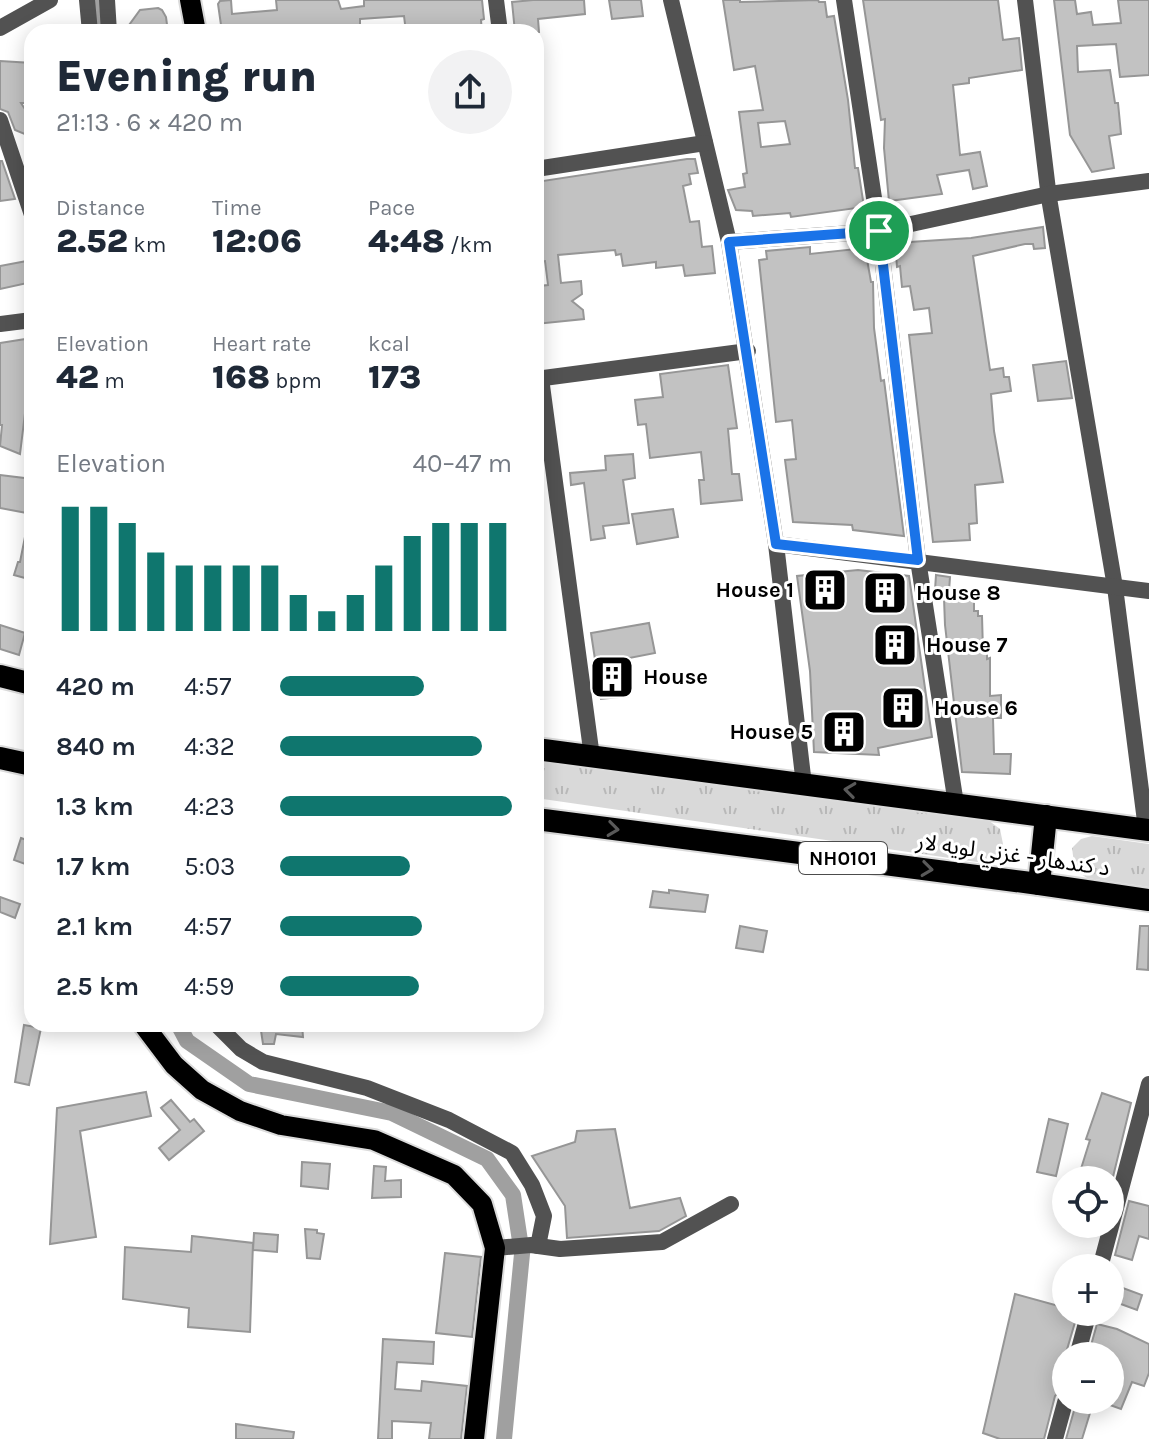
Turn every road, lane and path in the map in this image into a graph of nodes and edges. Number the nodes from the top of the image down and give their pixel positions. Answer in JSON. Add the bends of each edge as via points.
{"nodes":[{"id":1,"x":50,"y":0,"type":"edge"},
{"id":2,"x":87,"y":0,"type":"edge"},
{"id":3,"x":107,"y":0,"type":"edge"},
{"id":4,"x":190,"y":0,"type":"edge"},
{"id":5,"x":496,"y":0,"type":"edge"},
{"id":6,"x":671,"y":0,"type":"edge"},
{"id":7,"x":844,"y":0,"type":"edge"},
{"id":8,"x":1025,"y":0,"type":"edge"},
{"id":9,"x":89,"y":24,"type":"edge"},
{"id":10,"x":108,"y":24,"type":"edge"},
{"id":11,"x":194,"y":24,"type":"edge"},
{"id":12,"x":499,"y":24,"type":"edge"},
{"id":13,"x":0,"y":28,"type":"edge"},
{"id":14,"x":0,"y":120,"type":"edge"},
{"id":15,"x":705,"y":143,"type":"junction"},
{"id":16,"x":544,"y":168,"type":"edge"},
{"id":17,"x":1149,"y":181,"type":"edge"},
{"id":18,"x":24,"y":191,"type":"edge"},
{"id":19,"x":1049,"y":194,"type":"junction"},
{"id":20,"x":879,"y":231,"type":"junction"},
{"id":21,"x":729,"y":242,"type":"junction"},
{"id":22,"x":24,"y":321,"type":"edge"},
{"id":23,"x":0,"y":324,"type":"edge"},
{"id":24,"x":748,"y":351,"type":"junction"},
{"id":25,"x":544,"y":378,"type":"edge"},
{"id":26,"x":544,"y":415,"type":"edge"},
{"id":27,"x":776,"y":544,"type":"junction"},
{"id":28,"x":918,"y":560,"type":"junction"},
{"id":29,"x":1115,"y":587,"type":"junction"},
{"id":30,"x":1149,"y":591,"type":"edge"},
{"id":31,"x":0,"y":676,"type":"edge"},
{"id":32,"x":24,"y":682,"type":"edge"},
{"id":33,"x":544,"y":750,"type":"edge"},
{"id":34,"x":592,"y":757,"type":"junction"},
{"id":35,"x":0,"y":758,"type":"edge"},
{"id":36,"x":24,"y":763,"type":"edge"},
{"id":37,"x":804,"y":785,"type":"junction"},
{"id":38,"x":956,"y":804,"type":"junction"},
{"id":39,"x":1046,"y":816,"type":"junction"},
{"id":40,"x":544,"y":820,"type":"edge"},
{"id":41,"x":1148,"y":829,"type":"edge"},
{"id":42,"x":1039,"y":884,"type":"junction"},
{"id":43,"x":1149,"y":900,"type":"edge"},
{"id":44,"x":149,"y":1032,"type":"edge"},
{"id":45,"x":224,"y":1032,"type":"edge"},
{"id":46,"x":1149,"y":1084,"type":"edge"},
{"id":47,"x":1146,"y":1111,"type":"edge"},
{"id":48,"x":731,"y":1204,"type":"dead end"},
{"id":49,"x":535,"y":1246,"type":"junction"},
{"id":50,"x":504,"y":1247,"type":"junction"},
{"id":51,"x":1104,"y":1254,"type":"edge"},
{"id":52,"x":1062,"y":1414,"type":"edge"},
{"id":53,"x":474,"y":1439,"type":"edge"},
{"id":54,"x":1055,"y":1439,"type":"edge"}],
"edges":[{"from":1,"to":13,"type":"street"},
{"from":2,"to":9,"type":"street"},
{"from":3,"to":10,"type":"street"},
{"from":4,"to":11,"type":"main road"},
{"from":5,"to":12,"type":"street"},
{"from":6,"to":15,"type":"street"},
{"from":7,"to":20,"type":"street"},
{"from":8,"to":19,"type":"street"},
{"from":14,"to":18,"type":"street"},
{"from":15,"to":16,"type":"street"},
{"from":15,"to":21,"type":"street"},
{"from":17,"to":19,"type":"street"},
{"from":19,"to":20,"type":"street"},
{"from":19,"to":29,"type":"street"},
{"from":20,"to":21,"type":"street"},
{"from":20,"to":28,"type":"street"},
{"from":21,"to":24,"type":"street"},
{"from":22,"to":23,"type":"street"},
{"from":24,"to":25,"type":"street"},
{"from":24,"to":27,"type":"street"},
{"from":26,"to":34,"type":"street"},
{"from":27,"to":28,"type":"street"},
{"from":27,"to":37,"type":"street"},
{"from":28,"to":29,"type":"street"},
{"from":28,"to":38,"type":"street"},
{"from":29,"to":30,"type":"street"},
{"from":29,"to":41,"type":"street"},
{"from":31,"to":32,"type":"highway"},
{"from":33,"to":34,"type":"highway","name":"د کندهار - غزني لويه لار"},
{"from":34,"to":37,"type":"highway","name":"د کندهار - غزني لويه لار"},
{"from":35,"to":36,"type":"highway"},
{"from":38,"to":37,"type":"highway","name":"د کندهار - غزني لويه لار","one_way":true},
{"from":38,"to":39,"type":"highway","name":"د کندهار - غزني لويه لار"},
{"from":39,"to":41,"type":"highway","name":"د کندهار - غزني لويه لار"},
{"from":39,"to":42,"type":"highway"},
{"from":40,"to":42,"type":"highway","name":"د کندهار - غزني لويه لار","number":"NH0101","one_way":true},
{"from":42,"to":43,"type":"highway","name":"د کندهار - غزني لويه لار","number":"NH0101"},
{"from":44,"to":50,"type":"main road","via":[[202,1090],[240,1111],[281,1125],[374,1140],[454,1175],[482,1204]]},
{"from":45,"to":49,"type":"street","via":[[263,1062],[367,1088],[449,1120],[512,1153],[544,1216]]},
{"from":46,"to":47,"type":"street"},
{"from":47,"to":51,"type":"street"},
{"from":48,"to":49,"type":"street","via":[[662,1242]]},
{"from":49,"to":50,"type":"street"},
{"from":50,"to":53,"type":"main road"},
{"from":52,"to":54,"type":"street"}]}
